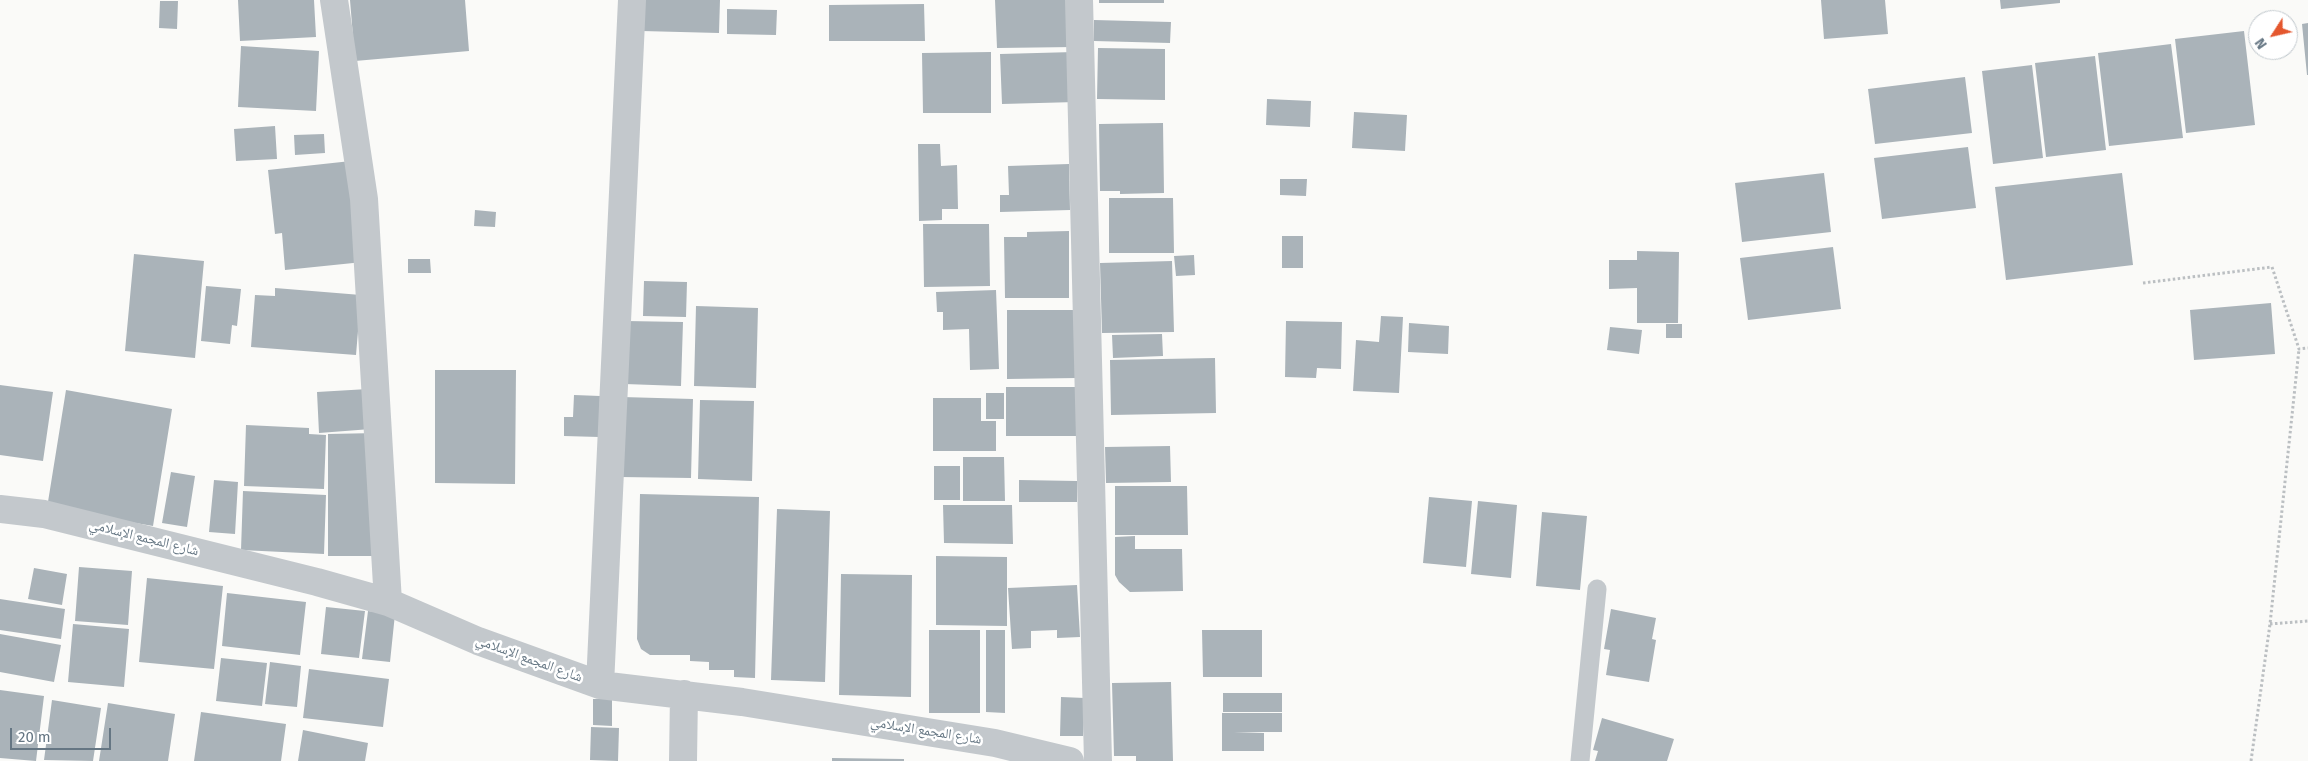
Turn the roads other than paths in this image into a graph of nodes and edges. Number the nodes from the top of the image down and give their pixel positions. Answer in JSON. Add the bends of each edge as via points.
{"nodes":[{"id":1,"x":334,"y":0,"type":"edge"},
{"id":2,"x":632,"y":0,"type":"edge"},
{"id":3,"x":1079,"y":0,"type":"edge"},
{"id":4,"x":0,"y":509,"type":"edge"},
{"id":5,"x":1597,"y":589,"type":"dead end"},
{"id":6,"x":388,"y":602,"type":"junction"},
{"id":7,"x":600,"y":685,"type":"junction"},
{"id":8,"x":684,"y":694,"type":"junction"},
{"id":9,"x":995,"y":752,"type":"edge"},
{"id":10,"x":684,"y":761,"type":"edge"},
{"id":11,"x":1070,"y":761,"type":"edge"},
{"id":12,"x":1098,"y":761,"type":"edge"},
{"id":13,"x":1580,"y":761,"type":"edge"}],
"edges":[{"from":1,"to":6,"type":"street","via":[[364,198]]},
{"from":2,"to":7,"type":"street"},
{"from":3,"to":12,"type":"street"},
{"from":4,"to":6,"type":"street","name":"شارع المجمع الإسلامي","via":[[44,514]]},
{"from":5,"to":13,"type":"lane"},
{"from":6,"to":7,"type":"street","name":"شارع المجمع الإسلامي","via":[[478,641]]},
{"from":7,"to":8,"type":"street","name":"شارع المجمع الإسلامي"},
{"from":8,"to":9,"type":"street","name":"شارع المجمع الإسلامي"},
{"from":8,"to":10,"type":"street"},
{"from":9,"to":11,"type":"street","name":"شارع المجمع الإسلامي"}]}
